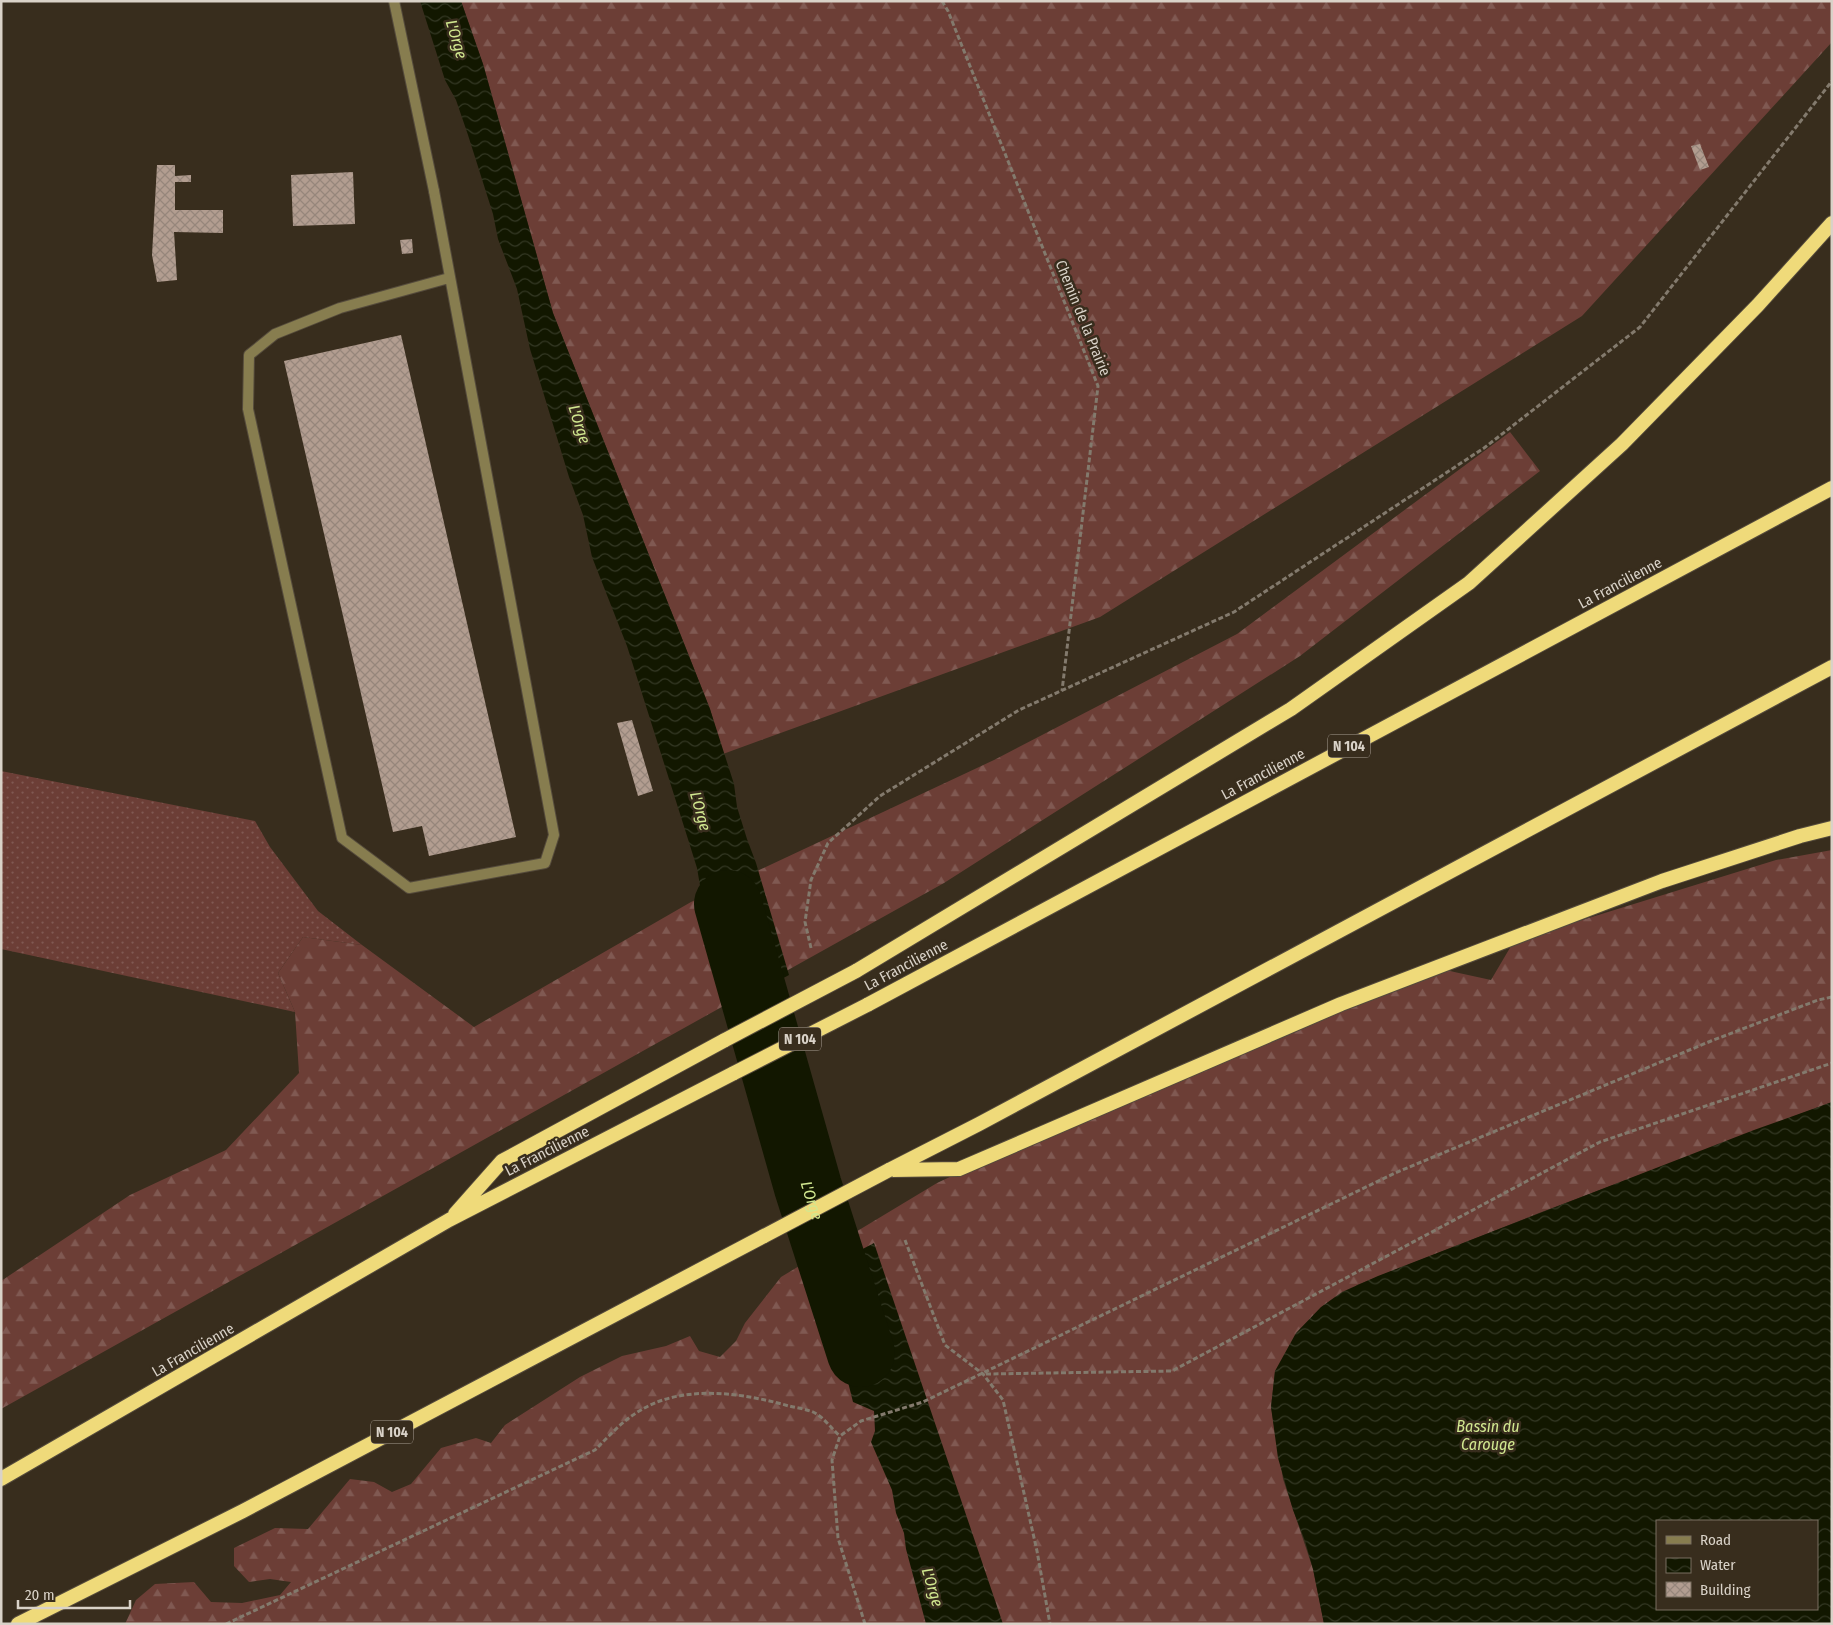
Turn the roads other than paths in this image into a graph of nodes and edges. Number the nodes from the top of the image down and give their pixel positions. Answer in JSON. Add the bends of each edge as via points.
{"nodes":[{"id":1,"x":394,"y":1,"type":"edge"},
{"id":2,"x":1832,"y":223,"type":"edge"},
{"id":3,"x":449,"y":278,"type":"junction"},
{"id":4,"x":1832,"y":488,"type":"edge"},
{"id":5,"x":1832,"y":667,"type":"edge"},
{"id":6,"x":1832,"y":828,"type":"edge"},
{"id":7,"x":889,"y":1170,"type":"junction"},
{"id":8,"x":449,"y":1220,"type":"junction"},
{"id":9,"x":1,"y":1479,"type":"edge"},
{"id":10,"x":18,"y":1624,"type":"edge"}],
"edges":[{"from":1,"to":3,"type":"street"},
{"from":2,"to":8,"type":"highway","bridge":true,"via":[[1758,305],[1622,444],[1469,583],[1291,709],[856,971],[502,1161]]},
{"from":3,"to":3,"type":"street","via":[[554,836],[545,863],[409,888],[342,838],[248,409],[249,355],[275,334],[340,308]]},
{"from":4,"to":8,"type":"highway","name":"La Francilienne","number":"N 104","bridge":true,"via":[[867,1005]]},
{"from":5,"to":7,"type":"highway","number":"N 104"},
{"from":6,"to":7,"type":"highway","via":[[1662,881],[1341,1004],[959,1169]]},
{"from":7,"to":10,"type":"highway","number":"N 104","bridge":true,"via":[[243,1511]]},
{"from":8,"to":9,"type":"highway","name":"La Francilienne","number":"N 104"}]}
